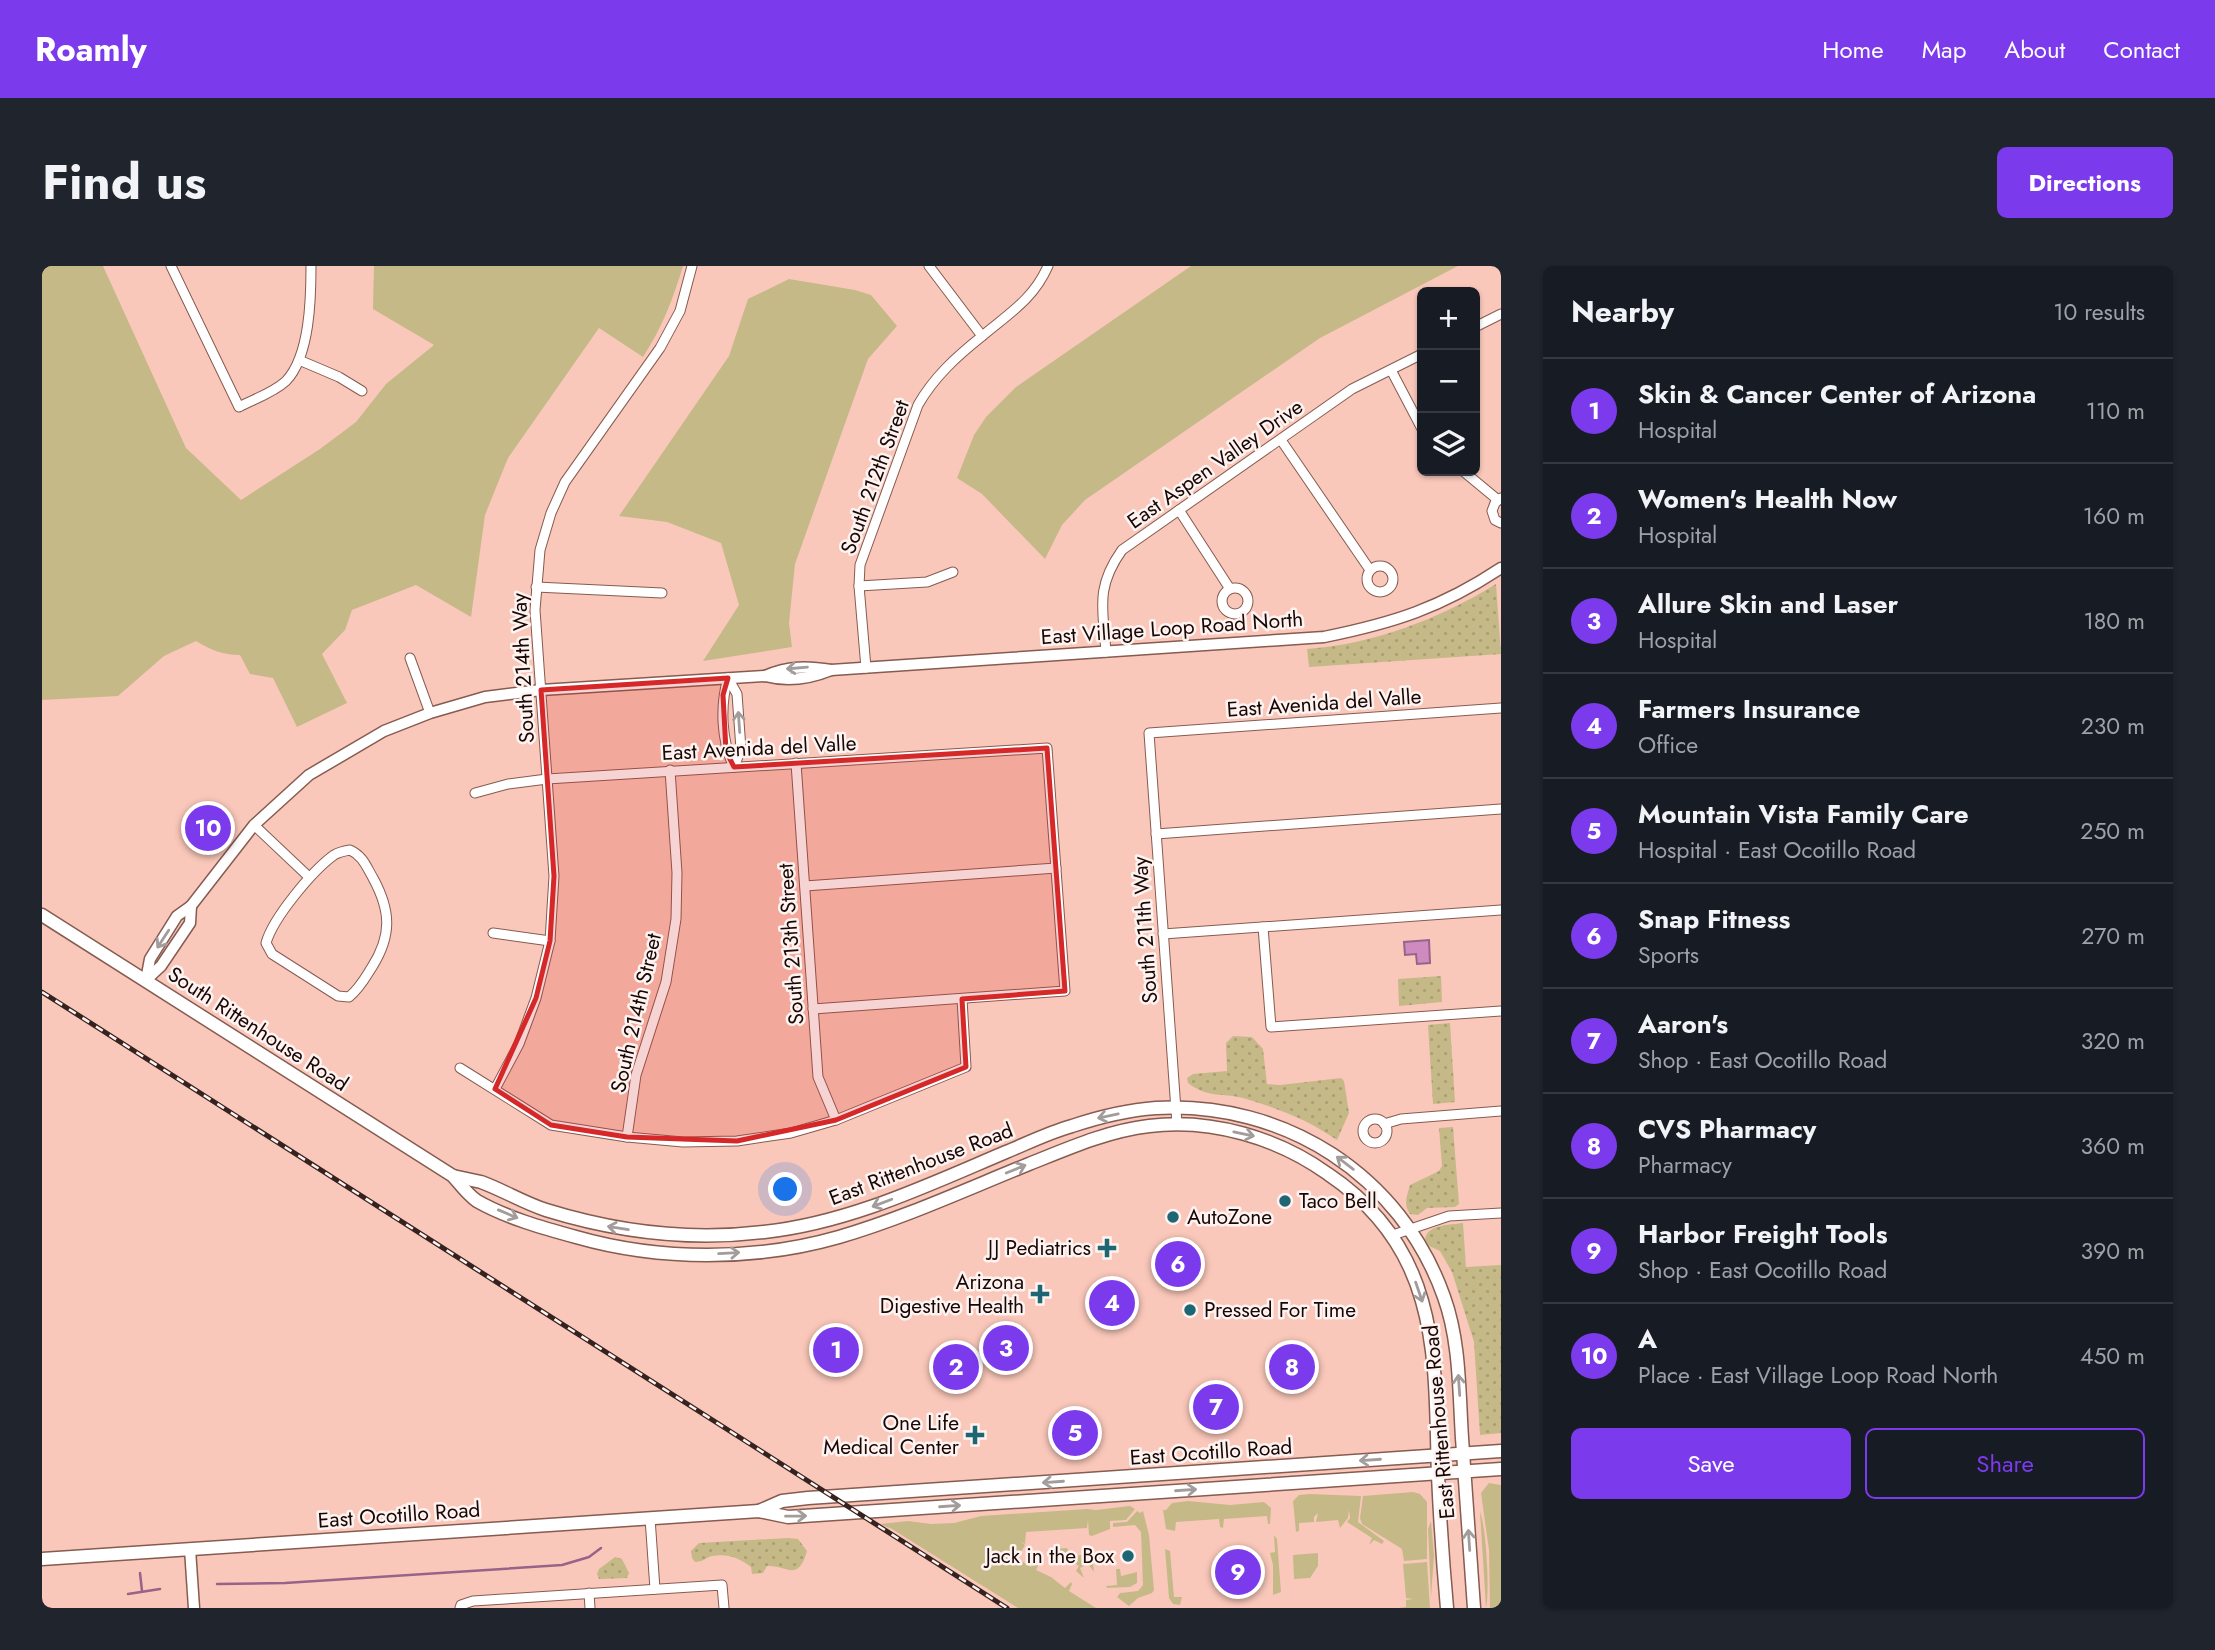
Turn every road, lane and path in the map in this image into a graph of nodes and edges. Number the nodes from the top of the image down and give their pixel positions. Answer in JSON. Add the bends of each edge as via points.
{"nodes":[{"id":1,"x":171,"y":266,"type":"edge"},
{"id":2,"x":311,"y":266,"type":"edge"},
{"id":3,"x":692,"y":266,"type":"edge"},
{"id":4,"x":929,"y":266,"type":"edge"},
{"id":5,"x":1048,"y":266,"type":"edge"},
{"id":6,"x":1501,"y":314,"type":"edge"},
{"id":7,"x":1480,"y":324,"type":"edge"},
{"id":8,"x":982,"y":336,"type":"junction"},
{"id":9,"x":1417,"y":357,"type":"edge"},
{"id":10,"x":299,"y":360,"type":"junction"},
{"id":11,"x":1391,"y":370,"type":"junction"},
{"id":12,"x":362,"y":391,"type":"dead end"},
{"id":13,"x":1417,"y":419,"type":"edge"},
{"id":14,"x":1281,"y":440,"type":"junction"},
{"id":15,"x":1469,"y":476,"type":"edge"},
{"id":16,"x":1499,"y":499,"type":"edge"},
{"id":17,"x":1180,"y":510,"type":"junction"},
{"id":18,"x":1501,"y":523,"type":"edge"},
{"id":19,"x":1501,"y":568,"type":"edge"},
{"id":20,"x":1370,"y":570,"type":"dead end"},
{"id":21,"x":953,"y":572,"type":"dead end"},
{"id":22,"x":859,"y":586,"type":"junction"},
{"id":23,"x":536,"y":587,"type":"junction"},
{"id":24,"x":1230,"y":589,"type":"dead end"},
{"id":25,"x":662,"y":593,"type":"dead end"},
{"id":26,"x":1106,"y":652,"type":"junction"},
{"id":27,"x":410,"y":658,"type":"dead end"},
{"id":28,"x":866,"y":668,"type":"junction"},
{"id":29,"x":728,"y":678,"type":"junction"},
{"id":30,"x":541,"y":690,"type":"junction"},
{"id":31,"x":1501,"y":708,"type":"edge"},
{"id":32,"x":430,"y":713,"type":"junction"},
{"id":33,"x":1149,"y":733,"type":"joint"},
{"id":34,"x":796,"y":763,"type":"junction"},
{"id":35,"x":734,"y":766,"type":"junction"},
{"id":36,"x":670,"y":770,"type":"junction"},
{"id":37,"x":547,"y":779,"type":"junction"},
{"id":38,"x":475,"y":793,"type":"dead end"},
{"id":39,"x":1501,"y":809,"type":"edge"},
{"id":40,"x":254,"y":825,"type":"junction"},
{"id":41,"x":1156,"y":834,"type":"junction"},
{"id":42,"x":1056,"y":868,"type":"junction"},
{"id":43,"x":309,"y":877,"type":"junction"},
{"id":44,"x":805,"y":886,"type":"junction"},
{"id":45,"x":1501,"y":910,"type":"edge"},
{"id":46,"x":42,"y":915,"type":"edge"},
{"id":47,"x":1263,"y":927,"type":"junction"},
{"id":48,"x":493,"y":933,"type":"dead end"},
{"id":49,"x":1163,"y":934,"type":"junction"},
{"id":50,"x":550,"y":941,"type":"junction"},
{"id":51,"x":146,"y":980,"type":"junction"},
{"id":52,"x":962,"y":999,"type":"junction"},
{"id":53,"x":813,"y":1009,"type":"junction"},
{"id":54,"x":1501,"y":1011,"type":"edge"},
{"id":55,"x":460,"y":1068,"type":"dead end"},
{"id":56,"x":495,"y":1089,"type":"junction"},
{"id":57,"x":1176,"y":1107,"type":"junction"},
{"id":58,"x":1501,"y":1111,"type":"edge"},
{"id":59,"x":836,"y":1120,"type":"junction"},
{"id":60,"x":1177,"y":1124,"type":"junction"},
{"id":61,"x":1384,"y":1124,"type":"dead end"},
{"id":62,"x":627,"y":1137,"type":"junction"},
{"id":63,"x":453,"y":1176,"type":"junction"},
{"id":64,"x":1501,"y":1213,"type":"edge"},
{"id":65,"x":1410,"y":1229,"type":"junction"},
{"id":66,"x":1393,"y":1235,"type":"junction"},
{"id":67,"x":1501,"y":1451,"type":"edge"},
{"id":68,"x":1463,"y":1454,"type":"junction"},
{"id":69,"x":1438,"y":1455,"type":"junction"},
{"id":70,"x":1256,"y":1468,"type":"junction"},
{"id":71,"x":1501,"y":1469,"type":"edge"},
{"id":72,"x":1464,"y":1472,"type":"junction"},
{"id":73,"x":1438,"y":1474,"type":"junction"},
{"id":74,"x":1246,"y":1486,"type":"junction"},
{"id":75,"x":759,"y":1511,"type":"junction"},
{"id":76,"x":650,"y":1518,"type":"junction"},
{"id":77,"x":190,"y":1549,"type":"junction"},
{"id":78,"x":42,"y":1559,"type":"edge"},
{"id":79,"x":654,"y":1589,"type":"junction"},
{"id":80,"x":589,"y":1593,"type":"junction"},
{"id":81,"x":460,"y":1606,"type":"edge"},
{"id":82,"x":194,"y":1608,"type":"edge"},
{"id":83,"x":590,"y":1608,"type":"edge"},
{"id":84,"x":724,"y":1608,"type":"edge"},
{"id":85,"x":1447,"y":1608,"type":"edge"},
{"id":86,"x":1474,"y":1608,"type":"edge"}],
"edges":[{"from":1,"to":10,"type":"street","via":[[239,407],[287,380]]},
{"from":2,"to":10,"type":"street"},
{"from":3,"to":23,"type":"street","name":"South 214th Way","via":[[680,311],[660,348],[565,482],[540,550]]},
{"from":4,"to":8,"type":"street"},
{"from":5,"to":8,"type":"street","name":"South 212th Street","via":[[1030,295]]},
{"from":6,"to":7,"type":"street"},
{"from":8,"to":22,"type":"street","name":"South 212th Street","via":[[930,383],[918,405],[860,565]]},
{"from":9,"to":11,"type":"street","name":"East Aspen Valley Drive"},
{"from":10,"to":12,"type":"street"},
{"from":11,"to":13,"type":"street"},
{"from":11,"to":14,"type":"street","name":"East Aspen Valley Drive","via":[[1352,389]]},
{"from":14,"to":17,"type":"street","name":"East Aspen Valley Drive"},
{"from":14,"to":20,"type":"street"},
{"from":15,"to":16,"type":"street"},
{"from":16,"to":18,"type":"street","via":[[1492,511]]},
{"from":17,"to":24,"type":"street"},
{"from":17,"to":26,"type":"street","name":"East Aspen Valley Drive","via":[[1122,550],[1108,572],[1102,595]]},
{"from":19,"to":26,"type":"street","name":"East Village Loop Road North","via":[[1444,601],[1377,626],[1324,637]]},
{"from":21,"to":22,"type":"street","via":[[928,582]]},
{"from":22,"to":28,"type":"street","name":"South 212th Street"},
{"from":23,"to":25,"type":"street"},
{"from":23,"to":30,"type":"street","name":"South 214th Way"},
{"from":26,"to":28,"type":"street","name":"East Village Loop Road North"},
{"from":27,"to":32,"type":"street"},
{"from":28,"to":29,"type":"street","name":"East Village Loop Road North","via":[[831,670],[812,678]]},
{"from":29,"to":30,"type":"street","name":"East Village Loop Road North"},
{"from":29,"to":35,"type":"street","via":[[723,695],[725,738]]},
{"from":35,"to":29,"type":"street","one_way":true,"via":[[741,749],[737,694]]},
{"from":30,"to":32,"type":"street","name":"East Village Loop Road North","via":[[485,697]]},
{"from":30,"to":37,"type":"street","name":"South 214th Way"},
{"from":31,"to":33,"type":"street","name":"East Avenida del Valle"},
{"from":32,"to":40,"type":"street","name":"East Village Loop Road North","via":[[340,755],[309,775]]},
{"from":33,"to":41,"type":"street","name":"South 211th Way"},
{"from":34,"to":35,"type":"street","name":"East Avenida del Valle"},
{"from":34,"to":42,"type":"street","name":"East Avenida del Valle","via":[[1047,748]]},
{"from":34,"to":44,"type":"street","name":"South 213th Street"},
{"from":35,"to":36,"type":"street","name":"East Avenida del Valle"},
{"from":36,"to":37,"type":"street","name":"East Avenida del Valle"},
{"from":36,"to":62,"type":"street","name":"South 214th Street","via":[[676,919],[666,982],[636,1075]]},
{"from":37,"to":38,"type":"street","name":"East Avenida del Valle"},
{"from":37,"to":50,"type":"street","name":"South 214th Way","via":[[554,876]]},
{"from":39,"to":41,"type":"street"},
{"from":40,"to":43,"type":"street"},
{"from":40,"to":51,"type":"street","name":"East Village Loop Road North","via":[[191,905],[177,916],[150,959]]},
{"from":41,"to":49,"type":"street","name":"South 211th Way"},
{"from":42,"to":44,"type":"street"},
{"from":42,"to":52,"type":"street","via":[[1065,991]]},
{"from":43,"to":43,"type":"street","via":[[266,943],[272,954],[338,996],[349,996],[383,950],[387,915],[383,897],[361,855],[350,850],[337,853]]},
{"from":44,"to":53,"type":"street","name":"South 213th Street"},
{"from":45,"to":47,"type":"street"},
{"from":46,"to":51,"type":"main road","name":"South Rittenhouse Road"},
{"from":47,"to":49,"type":"street"},
{"from":47,"to":54,"type":"street","via":[[1271,1027]]},
{"from":48,"to":50,"type":"street"},
{"from":49,"to":57,"type":"street","name":"South 211th Way"},
{"from":50,"to":56,"type":"street","name":"South 214th Way","via":[[537,998]]},
{"from":51,"to":63,"type":"main road","name":"South Rittenhouse Road"},
{"from":52,"to":53,"type":"street"},
{"from":52,"to":59,"type":"street","via":[[966,1067]]},
{"from":53,"to":59,"type":"street","name":"South 213th Street","via":[[818,1077]]},
{"from":55,"to":56,"type":"street"},
{"from":56,"to":62,"type":"street","via":[[551,1125]]},
{"from":57,"to":60,"type":"street","name":"South 211th Way"},
{"from":57,"to":63,"type":"main road","name":"East Rittenhouse Road","one_way":true,"via":[[1137,1110],[1068,1127],[841,1218],[766,1232],[685,1236],[607,1226]]},
{"from":65,"to":57,"type":"main road","name":"East Rittenhouse Road","one_way":true,"via":[[1361,1176],[1303,1136],[1255,1118]]},
{"from":58,"to":61,"type":"street"},
{"from":59,"to":62,"type":"street","via":[[792,1133],[737,1141]]},
{"from":63,"to":60,"type":"main road","name":"East Rittenhouse Road","one_way":true,"via":[[475,1200],[534,1225],[591,1241],[698,1255],[753,1252],[882,1224],[1102,1135]]},
{"from":60,"to":66,"type":"main road","name":"East Rittenhouse Road","one_way":true,"via":[[1256,1137],[1312,1162],[1353,1192]]},
{"from":64,"to":65,"type":"street","via":[[1450,1216]]},
{"from":65,"to":66,"type":"street"},
{"from":68,"to":65,"type":"main road","name":"East Rittenhouse Road","one_way":true,"via":[[1452,1328],[1444,1297]]},
{"from":66,"to":69,"type":"main road","name":"East Rittenhouse Road","one_way":true,"via":[[1411,1271],[1428,1325]]},
{"from":67,"to":68,"type":"main road","name":"East Ocotillo Road"},
{"from":68,"to":69,"type":"main road","name":"East Ocotillo Road"},
{"from":68,"to":72,"type":"main road","name":"East Rittenhouse Road"},
{"from":69,"to":70,"type":"main road","name":"East Ocotillo Road","one_way":true},
{"from":69,"to":73,"type":"main road","name":"East Rittenhouse Road"},
{"from":70,"to":74,"type":"main road"},
{"from":70,"to":75,"type":"main road","name":"East Ocotillo Road","one_way":true,"via":[[808,1498],[782,1501]]},
{"from":71,"to":72,"type":"main road","name":"East Ocotillo Road"},
{"from":72,"to":73,"type":"main road","name":"East Ocotillo Road"},
{"from":86,"to":72,"type":"main road","name":"East Rittenhouse Road","one_way":true},
{"from":73,"to":74,"type":"main road","name":"East Ocotillo Road"},
{"from":73,"to":85,"type":"main road","name":"East Rittenhouse Road"},
{"from":75,"to":74,"type":"main road","name":"East Ocotillo Road","one_way":true,"via":[[788,1517]]},
{"from":75,"to":76,"type":"main road","name":"East Ocotillo Road"},
{"from":76,"to":77,"type":"main road","name":"East Ocotillo Road"},
{"from":76,"to":79,"type":"street"},
{"from":77,"to":78,"type":"main road","name":"East Ocotillo Road"},
{"from":77,"to":82,"type":"street"},
{"from":79,"to":80,"type":"street"},
{"from":79,"to":84,"type":"street","via":[[722,1585]]},
{"from":80,"to":81,"type":"street","via":[[474,1601]]},
{"from":80,"to":83,"type":"street"}]}
